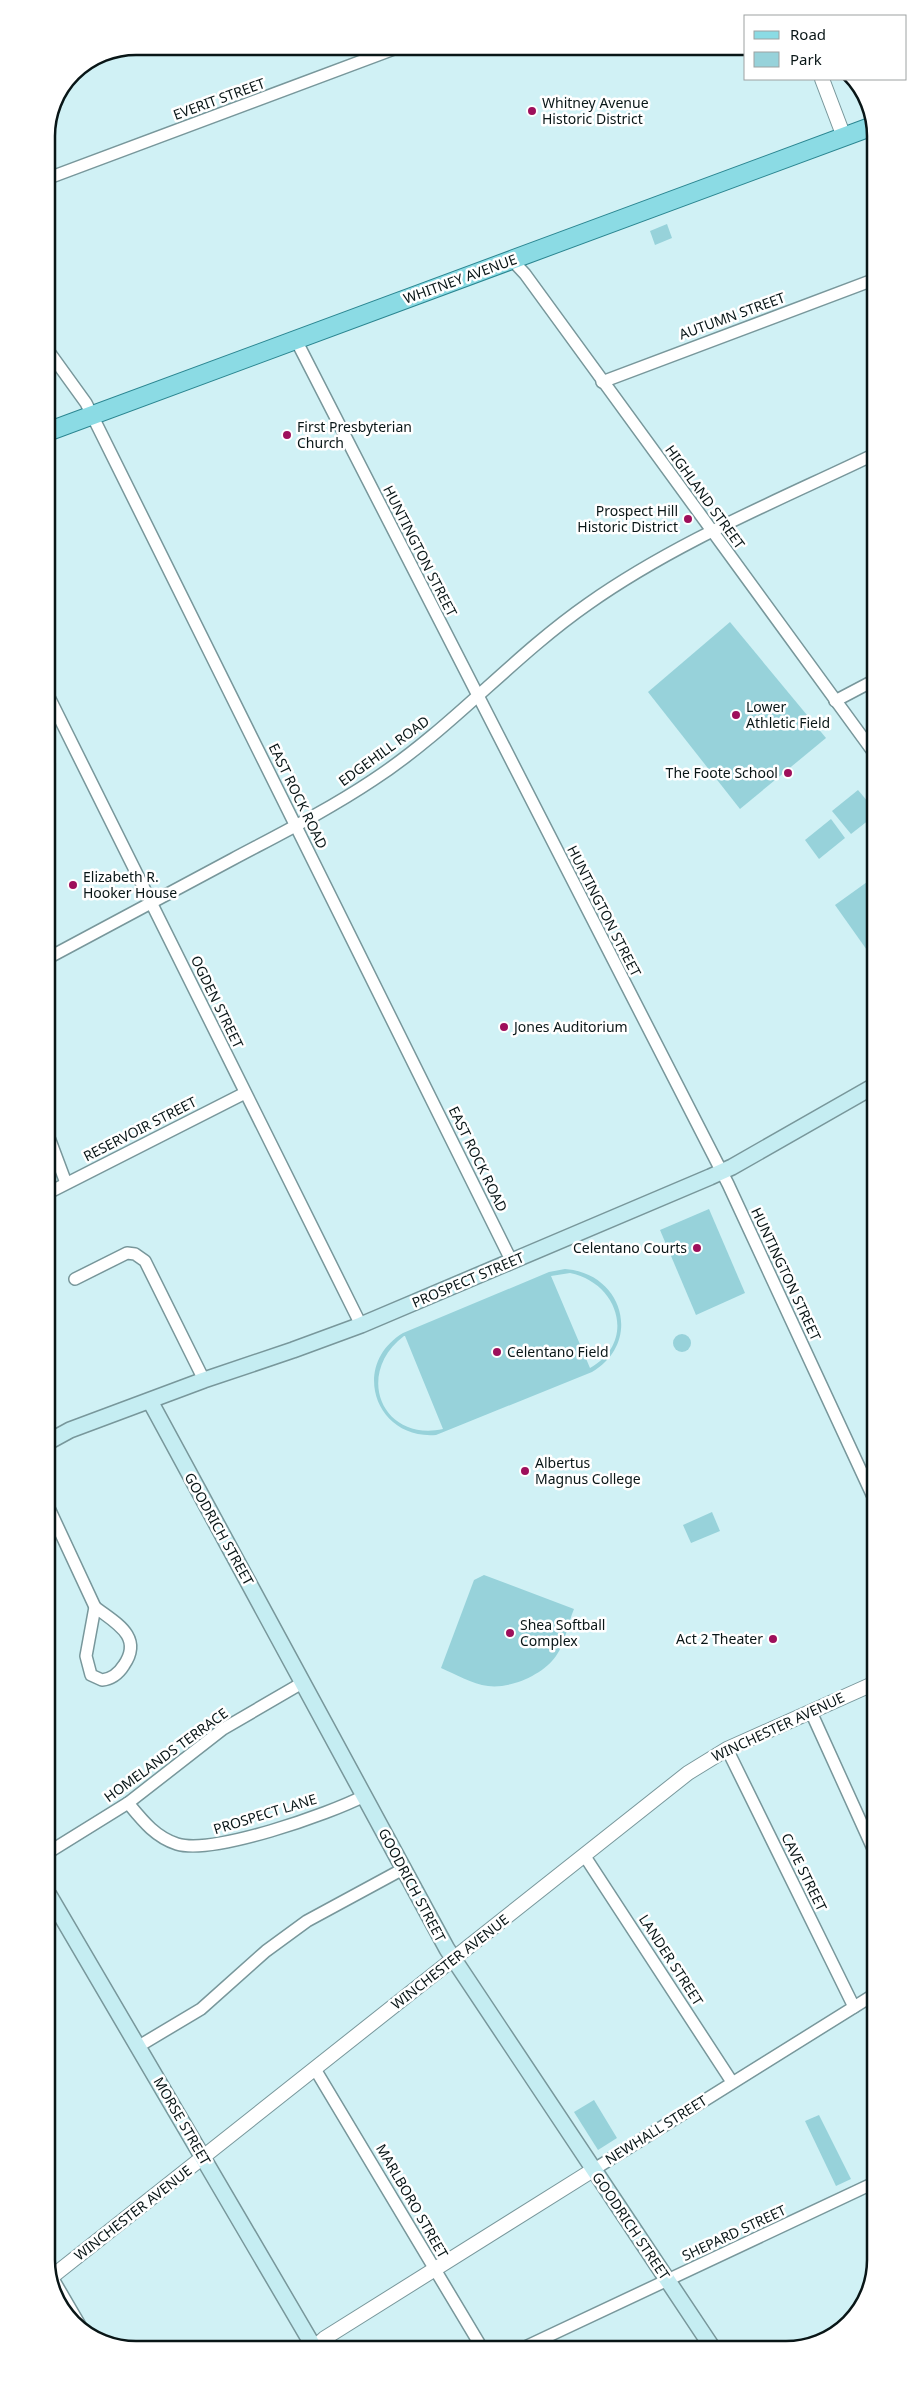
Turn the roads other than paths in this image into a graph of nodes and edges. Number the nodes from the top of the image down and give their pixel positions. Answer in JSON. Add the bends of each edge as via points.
{"nodes":[{"id":1,"x":378,"y":55,"type":"edge"},
{"id":2,"x":822,"y":80,"type":"edge"},
{"id":3,"x":866,"y":129,"type":"edge"},
{"id":4,"x":844,"y":137,"type":"junction"},
{"id":5,"x":55,"y":176,"type":"edge"},
{"id":6,"x":512,"y":260,"type":"junction"},
{"id":7,"x":867,"y":282,"type":"edge"},
{"id":8,"x":296,"y":340,"type":"junction"},
{"id":9,"x":55,"y":360,"type":"edge"},
{"id":10,"x":602,"y":382,"type":"junction"},
{"id":11,"x":92,"y":415,"type":"junction"},
{"id":12,"x":55,"y":429,"type":"edge"},
{"id":13,"x":867,"y":458,"type":"edge"},
{"id":14,"x":712,"y":532,"type":"junction"},
{"id":15,"x":867,"y":684,"type":"edge"},
{"id":16,"x":477,"y":695,"type":"junction"},
{"id":17,"x":835,"y":701,"type":"junction"},
{"id":18,"x":55,"y":709,"type":"edge"},
{"id":19,"x":867,"y":744,"type":"edge"},
{"id":20,"x":296,"y":826,"type":"junction"},
{"id":21,"x":152,"y":903,"type":"junction"},
{"id":22,"x":55,"y":954,"type":"edge"},
{"id":23,"x":867,"y":1090,"type":"edge"},
{"id":24,"x":245,"y":1093,"type":"junction"},
{"id":25,"x":55,"y":1154,"type":"edge"},
{"id":26,"x":721,"y":1172,"type":"junction"},
{"id":27,"x":66,"y":1183,"type":"junction"},
{"id":28,"x":55,"y":1189,"type":"edge"},
{"id":29,"x":512,"y":1262,"type":"junction"},
{"id":30,"x":75,"y":1279,"type":"dead end"},
{"id":31,"x":361,"y":1325,"type":"junction"},
{"id":32,"x":204,"y":1380,"type":"junction"},
{"id":33,"x":150,"y":1401,"type":"junction"},
{"id":34,"x":55,"y":1438,"type":"edge"},
{"id":35,"x":867,"y":1484,"type":"edge"},
{"id":36,"x":55,"y":1521,"type":"edge"},
{"id":37,"x":95,"y":1607,"type":"junction"},
{"id":38,"x":302,"y":1683,"type":"junction"},
{"id":39,"x":867,"y":1687,"type":"edge"},
{"id":40,"x":811,"y":1712,"type":"junction"},
{"id":41,"x":727,"y":1749,"type":"junction"},
{"id":42,"x":364,"y":1796,"type":"junction"},
{"id":43,"x":128,"y":1803,"type":"junction"},
{"id":44,"x":867,"y":1835,"type":"edge"},
{"id":45,"x":55,"y":1848,"type":"edge"},
{"id":46,"x":584,"y":1856,"type":"junction"},
{"id":47,"x":403,"y":1869,"type":"junction"},
{"id":48,"x":55,"y":1917,"type":"edge"},
{"id":49,"x":453,"y":1959,"type":"junction"},
{"id":50,"x":867,"y":1999,"type":"edge"},
{"id":51,"x":854,"y":2007,"type":"junction"},
{"id":52,"x":139,"y":2046,"type":"junction"},
{"id":53,"x":316,"y":2069,"type":"junction"},
{"id":54,"x":732,"y":2082,"type":"junction"},
{"id":55,"x":204,"y":2158,"type":"junction"},
{"id":56,"x":593,"y":2170,"type":"junction"},
{"id":57,"x":867,"y":2186,"type":"edge"},
{"id":58,"x":434,"y":2269,"type":"junction"},
{"id":59,"x":56,"y":2271,"type":"edge"},
{"id":60,"x":668,"y":2281,"type":"junction"},
{"id":61,"x":310,"y":2341,"type":"edge"},
{"id":62,"x":322,"y":2341,"type":"edge"},
{"id":63,"x":478,"y":2341,"type":"edge"},
{"id":64,"x":538,"y":2341,"type":"edge"},
{"id":65,"x":708,"y":2341,"type":"edge"}],
"edges":[{"from":1,"to":5,"type":"street","name":"EVERIT STREET"},
{"from":2,"to":4,"type":"street"},
{"from":3,"to":4,"type":"main road","name":"WHITNEY AVENUE"},
{"from":4,"to":6,"type":"main road","name":"WHITNEY AVENUE"},
{"from":6,"to":8,"type":"main road","name":"WHITNEY AVENUE"},
{"from":6,"to":10,"type":"street","name":"HIGHLAND STREET"},
{"from":7,"to":10,"type":"street","name":"AUTUMN STREET"},
{"from":8,"to":11,"type":"main road","name":"WHITNEY AVENUE"},
{"from":8,"to":16,"type":"street","name":"HUNTINGTON STREET"},
{"from":9,"to":11,"type":"street","name":"EAST ROCK ROAD"},
{"from":10,"to":14,"type":"street","name":"HIGHLAND STREET"},
{"from":11,"to":12,"type":"main road","name":"WHITNEY AVENUE"},
{"from":11,"to":20,"type":"street","name":"EAST ROCK ROAD"},
{"from":13,"to":14,"type":"street","name":"EDGEHILL ROAD"},
{"from":14,"to":16,"type":"street","name":"EDGEHILL ROAD","via":[[644,568],[587,604],[533,645]]},
{"from":14,"to":17,"type":"street","name":"HIGHLAND STREET"},
{"from":15,"to":17,"type":"street"},
{"from":16,"to":20,"type":"street","name":"EDGEHILL ROAD","via":[[397,764]]},
{"from":16,"to":26,"type":"street","name":"HUNTINGTON STREET"},
{"from":17,"to":19,"type":"street","name":"HIGHLAND STREET"},
{"from":18,"to":21,"type":"street","name":"OGDEN STREET"},
{"from":20,"to":21,"type":"street","name":"EDGEHILL ROAD"},
{"from":20,"to":29,"type":"street","name":"EAST ROCK ROAD"},
{"from":21,"to":22,"type":"street","name":"EDGEHILL ROAD"},
{"from":21,"to":24,"type":"street","name":"OGDEN STREET"},
{"from":23,"to":26,"type":"main road","name":"PROSPECT STREET"},
{"from":24,"to":27,"type":"street","name":"RESERVOIR STREET"},
{"from":24,"to":31,"type":"street","name":"OGDEN STREET"},
{"from":25,"to":27,"type":"street"},
{"from":26,"to":29,"type":"main road","name":"PROSPECT STREET"},
{"from":26,"to":35,"type":"street","name":"HUNTINGTON STREET"},
{"from":27,"to":28,"type":"street","name":"RESERVOIR STREET"},
{"from":29,"to":31,"type":"main road","name":"PROSPECT STREET"},
{"from":30,"to":32,"type":"street","via":[[127,1253],[145,1261]]},
{"from":31,"to":32,"type":"main road","name":"PROSPECT STREET"},
{"from":32,"to":33,"type":"main road","name":"PROSPECT STREET"},
{"from":33,"to":34,"type":"main road","name":"PROSPECT STREET"},
{"from":33,"to":38,"type":"main road","name":"GOODRICH STREET"},
{"from":36,"to":37,"type":"street"},
{"from":37,"to":37,"type":"street","via":[[86,1662],[92,1675],[106,1680],[127,1661],[129,1640],[118,1624]]},
{"from":38,"to":42,"type":"main road","name":"GOODRICH STREET"},
{"from":38,"to":43,"type":"street","name":"HOMELANDS TERRACE","via":[[223,1729]]},
{"from":39,"to":40,"type":"street","name":"WINCHESTER AVENUE"},
{"from":40,"to":41,"type":"street","name":"WINCHESTER AVENUE"},
{"from":40,"to":44,"type":"street"},
{"from":41,"to":46,"type":"street","name":"WINCHESTER AVENUE","via":[[688,1773]]},
{"from":41,"to":51,"type":"street","name":"CAVE STREET"},
{"from":42,"to":43,"type":"street","name":"PROSPECT LANE","via":[[245,1838],[203,1846],[178,1844],[161,1836],[143,1822]]},
{"from":42,"to":47,"type":"main road","name":"GOODRICH STREET"},
{"from":43,"to":45,"type":"street","name":"HOMELANDS TERRACE"},
{"from":46,"to":49,"type":"street","name":"WINCHESTER AVENUE"},
{"from":46,"to":54,"type":"street","name":"LANDER STREET"},
{"from":47,"to":49,"type":"main road","name":"GOODRICH STREET"},
{"from":47,"to":52,"type":"street","via":[[307,1921],[266,1951],[201,2009]]},
{"from":48,"to":52,"type":"main road","name":"MORSE STREET"},
{"from":49,"to":53,"type":"street","name":"WINCHESTER AVENUE"},
{"from":49,"to":56,"type":"main road","name":"GOODRICH STREET"},
{"from":50,"to":51,"type":"street","name":"NEWHALL STREET"},
{"from":51,"to":54,"type":"street","name":"NEWHALL STREET"},
{"from":52,"to":55,"type":"main road","name":"MORSE STREET"},
{"from":53,"to":55,"type":"street","name":"WINCHESTER AVENUE"},
{"from":53,"to":58,"type":"street","name":"MARLBORO STREET"},
{"from":54,"to":56,"type":"street","name":"NEWHALL STREET"},
{"from":55,"to":59,"type":"street","name":"WINCHESTER AVENUE"},
{"from":55,"to":61,"type":"main road","name":"MORSE STREET"},
{"from":56,"to":58,"type":"street","name":"NEWHALL STREET"},
{"from":56,"to":60,"type":"main road","name":"GOODRICH STREET"},
{"from":57,"to":60,"type":"street","name":"SHEPARD STREET"},
{"from":58,"to":62,"type":"street","name":"NEWHALL STREET"},
{"from":58,"to":63,"type":"street","name":"MARLBORO STREET"},
{"from":60,"to":64,"type":"street","name":"SHEPARD STREET"},
{"from":60,"to":65,"type":"main road","name":"GOODRICH STREET"}]}
